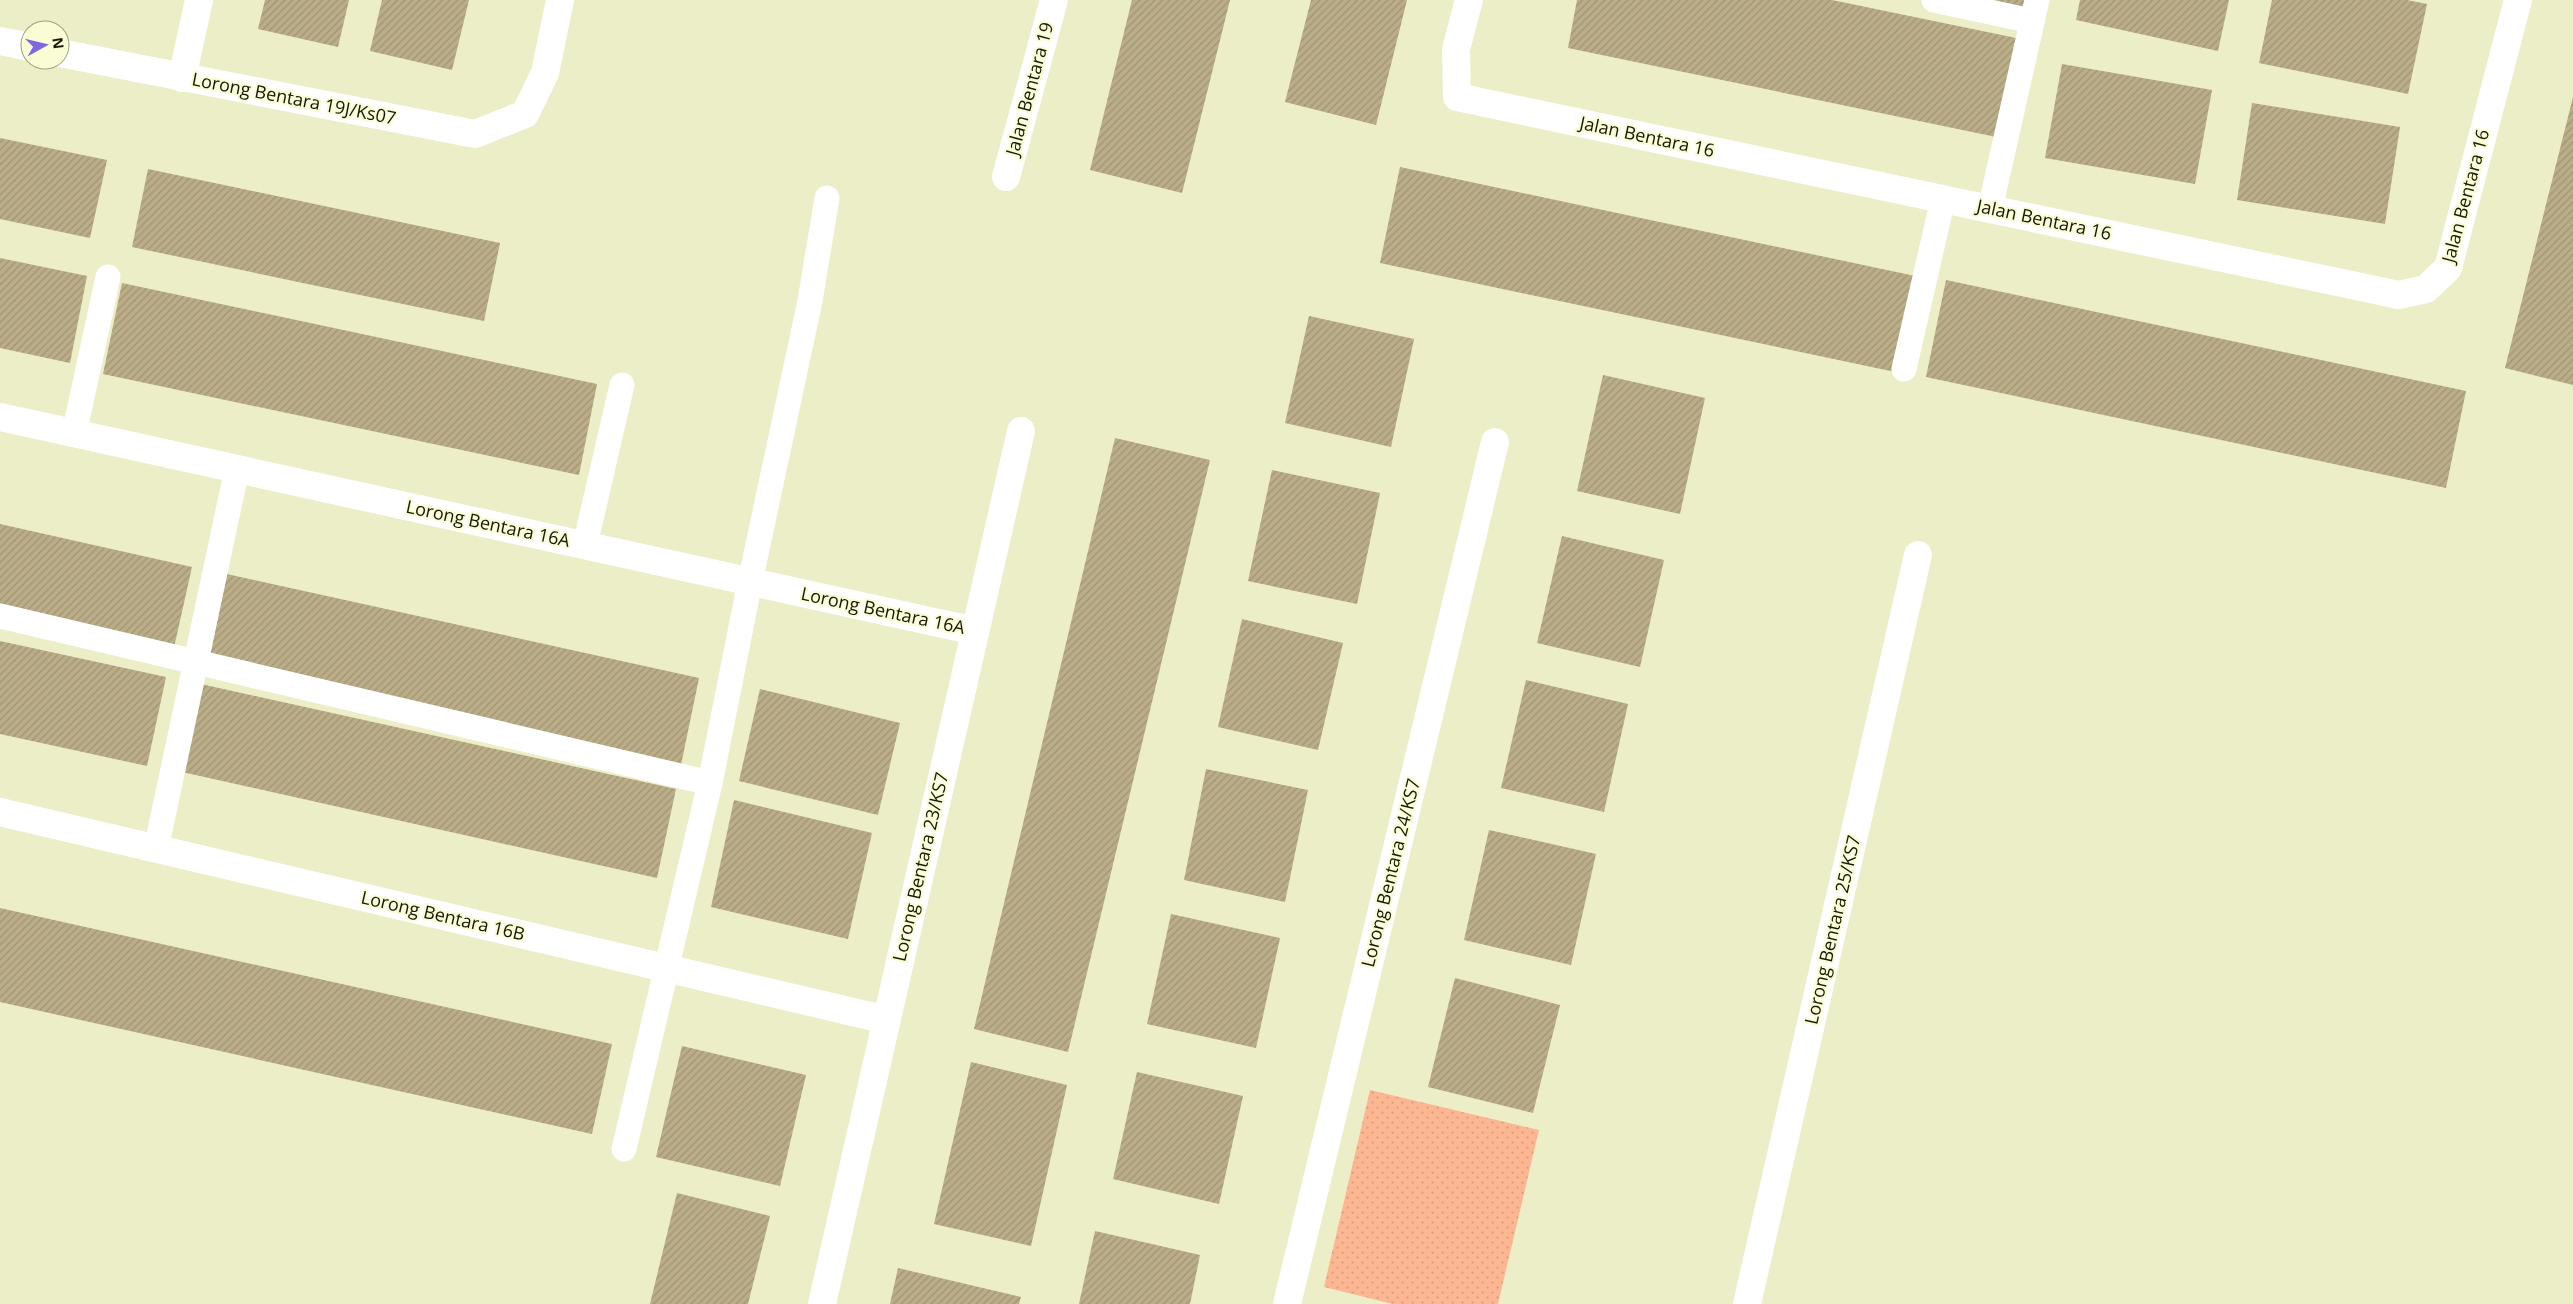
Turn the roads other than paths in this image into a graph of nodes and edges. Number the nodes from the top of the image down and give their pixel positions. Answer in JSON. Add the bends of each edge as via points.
{"nodes":[{"id":1,"x":199,"y":0,"type":"edge"},
{"id":2,"x":560,"y":0,"type":"edge"},
{"id":3,"x":1054,"y":0,"type":"edge"},
{"id":4,"x":1469,"y":0,"type":"edge"},
{"id":5,"x":1934,"y":0,"type":"edge"},
{"id":6,"x":2518,"y":0,"type":"edge"},
{"id":7,"x":2034,"y":11,"type":"edge"},
{"id":8,"x":0,"y":41,"type":"edge"},
{"id":9,"x":20,"y":45,"type":"edge"},
{"id":10,"x":70,"y":55,"type":"edge"},
{"id":11,"x":182,"y":78,"type":"junction"},
{"id":12,"x":1006,"y":177,"type":"dead end"},
{"id":13,"x":827,"y":198,"type":"dead end"},
{"id":14,"x":1943,"y":199,"type":"junction"},
{"id":15,"x":1990,"y":209,"type":"junction"},
{"id":16,"x":108,"y":277,"type":"dead end"},
{"id":17,"x":1904,"y":369,"type":"dead end"},
{"id":18,"x":622,"y":384,"type":"dead end"},
{"id":19,"x":0,"y":417,"type":"edge"},
{"id":20,"x":1021,"y":431,"type":"dead end"},
{"id":21,"x":74,"y":434,"type":"junction"},
{"id":22,"x":1496,"y":442,"type":"dead end"},
{"id":23,"x":236,"y":469,"type":"junction"},
{"id":24,"x":585,"y":545,"type":"junction"},
{"id":25,"x":1918,"y":555,"type":"dead end"},
{"id":26,"x":750,"y":582,"type":"junction"},
{"id":27,"x":0,"y":616,"type":"edge"},
{"id":28,"x":975,"y":631,"type":"junction"},
{"id":29,"x":196,"y":662,"type":"junction"},
{"id":30,"x":710,"y":783,"type":"junction"},
{"id":31,"x":0,"y":812,"type":"edge"},
{"id":32,"x":156,"y":849,"type":"junction"},
{"id":33,"x":667,"y":969,"type":"junction"},
{"id":34,"x":887,"y":1020,"type":"junction"},
{"id":35,"x":624,"y":1149,"type":"dead end"},
{"id":36,"x":822,"y":1304,"type":"edge"},
{"id":37,"x":1287,"y":1304,"type":"edge"},
{"id":38,"x":1747,"y":1304,"type":"edge"}],
"edges":[{"from":1,"to":11,"type":"street"},
{"from":2,"to":11,"type":"street","name":"Lorong Bentara 19J/Ks07","via":[[545,73],[525,114],[475,134]]},
{"from":3,"to":12,"type":"street","name":"Jalan Bentara 19"},
{"from":4,"to":14,"type":"street","name":"Jalan Bentara 16","via":[[1456,49],[1457,97]]},
{"from":5,"to":7,"type":"lane"},
{"from":6,"to":15,"type":"street","name":"Jalan Bentara 16","via":[[2448,268],[2426,289],[2398,295]]},
{"from":7,"to":15,"type":"lane"},
{"from":8,"to":9,"type":"street"},
{"from":10,"to":11,"type":"street","name":"Lorong Bentara 19J/Ks07"},
{"from":13,"to":26,"type":"lane","via":[[810,302]]},
{"from":14,"to":15,"type":"street","name":"Jalan Bentara 16"},
{"from":14,"to":17,"type":"lane"},
{"from":16,"to":21,"type":"lane"},
{"from":18,"to":24,"type":"lane"},
{"from":19,"to":21,"type":"street","name":"Lorong Bentara 16A"},
{"from":20,"to":28,"type":"street","name":"Lorong Bentara 23/KS7"},
{"from":21,"to":23,"type":"street","name":"Lorong Bentara 16A"},
{"from":22,"to":37,"type":"street","name":"Lorong Bentara 24/KS7"},
{"from":23,"to":24,"type":"street","name":"Lorong Bentara 16A"},
{"from":23,"to":29,"type":"lane"},
{"from":24,"to":26,"type":"street","name":"Lorong Bentara 16A"},
{"from":25,"to":38,"type":"street","name":"Lorong Bentara 25/KS7"},
{"from":26,"to":28,"type":"street","name":"Lorong Bentara 16A"},
{"from":26,"to":30,"type":"lane"},
{"from":27,"to":29,"type":"lane"},
{"from":28,"to":34,"type":"street","name":"Lorong Bentara 23/KS7"},
{"from":29,"to":30,"type":"lane"},
{"from":29,"to":32,"type":"lane"},
{"from":30,"to":33,"type":"lane"},
{"from":31,"to":32,"type":"street","name":"Lorong Bentara 16B"},
{"from":32,"to":33,"type":"street","name":"Lorong Bentara 16B"},
{"from":33,"to":34,"type":"street","name":"Lorong Bentara 16B"},
{"from":33,"to":35,"type":"lane"},
{"from":34,"to":36,"type":"street","name":"Lorong Bentara 23/KS7"}]}
